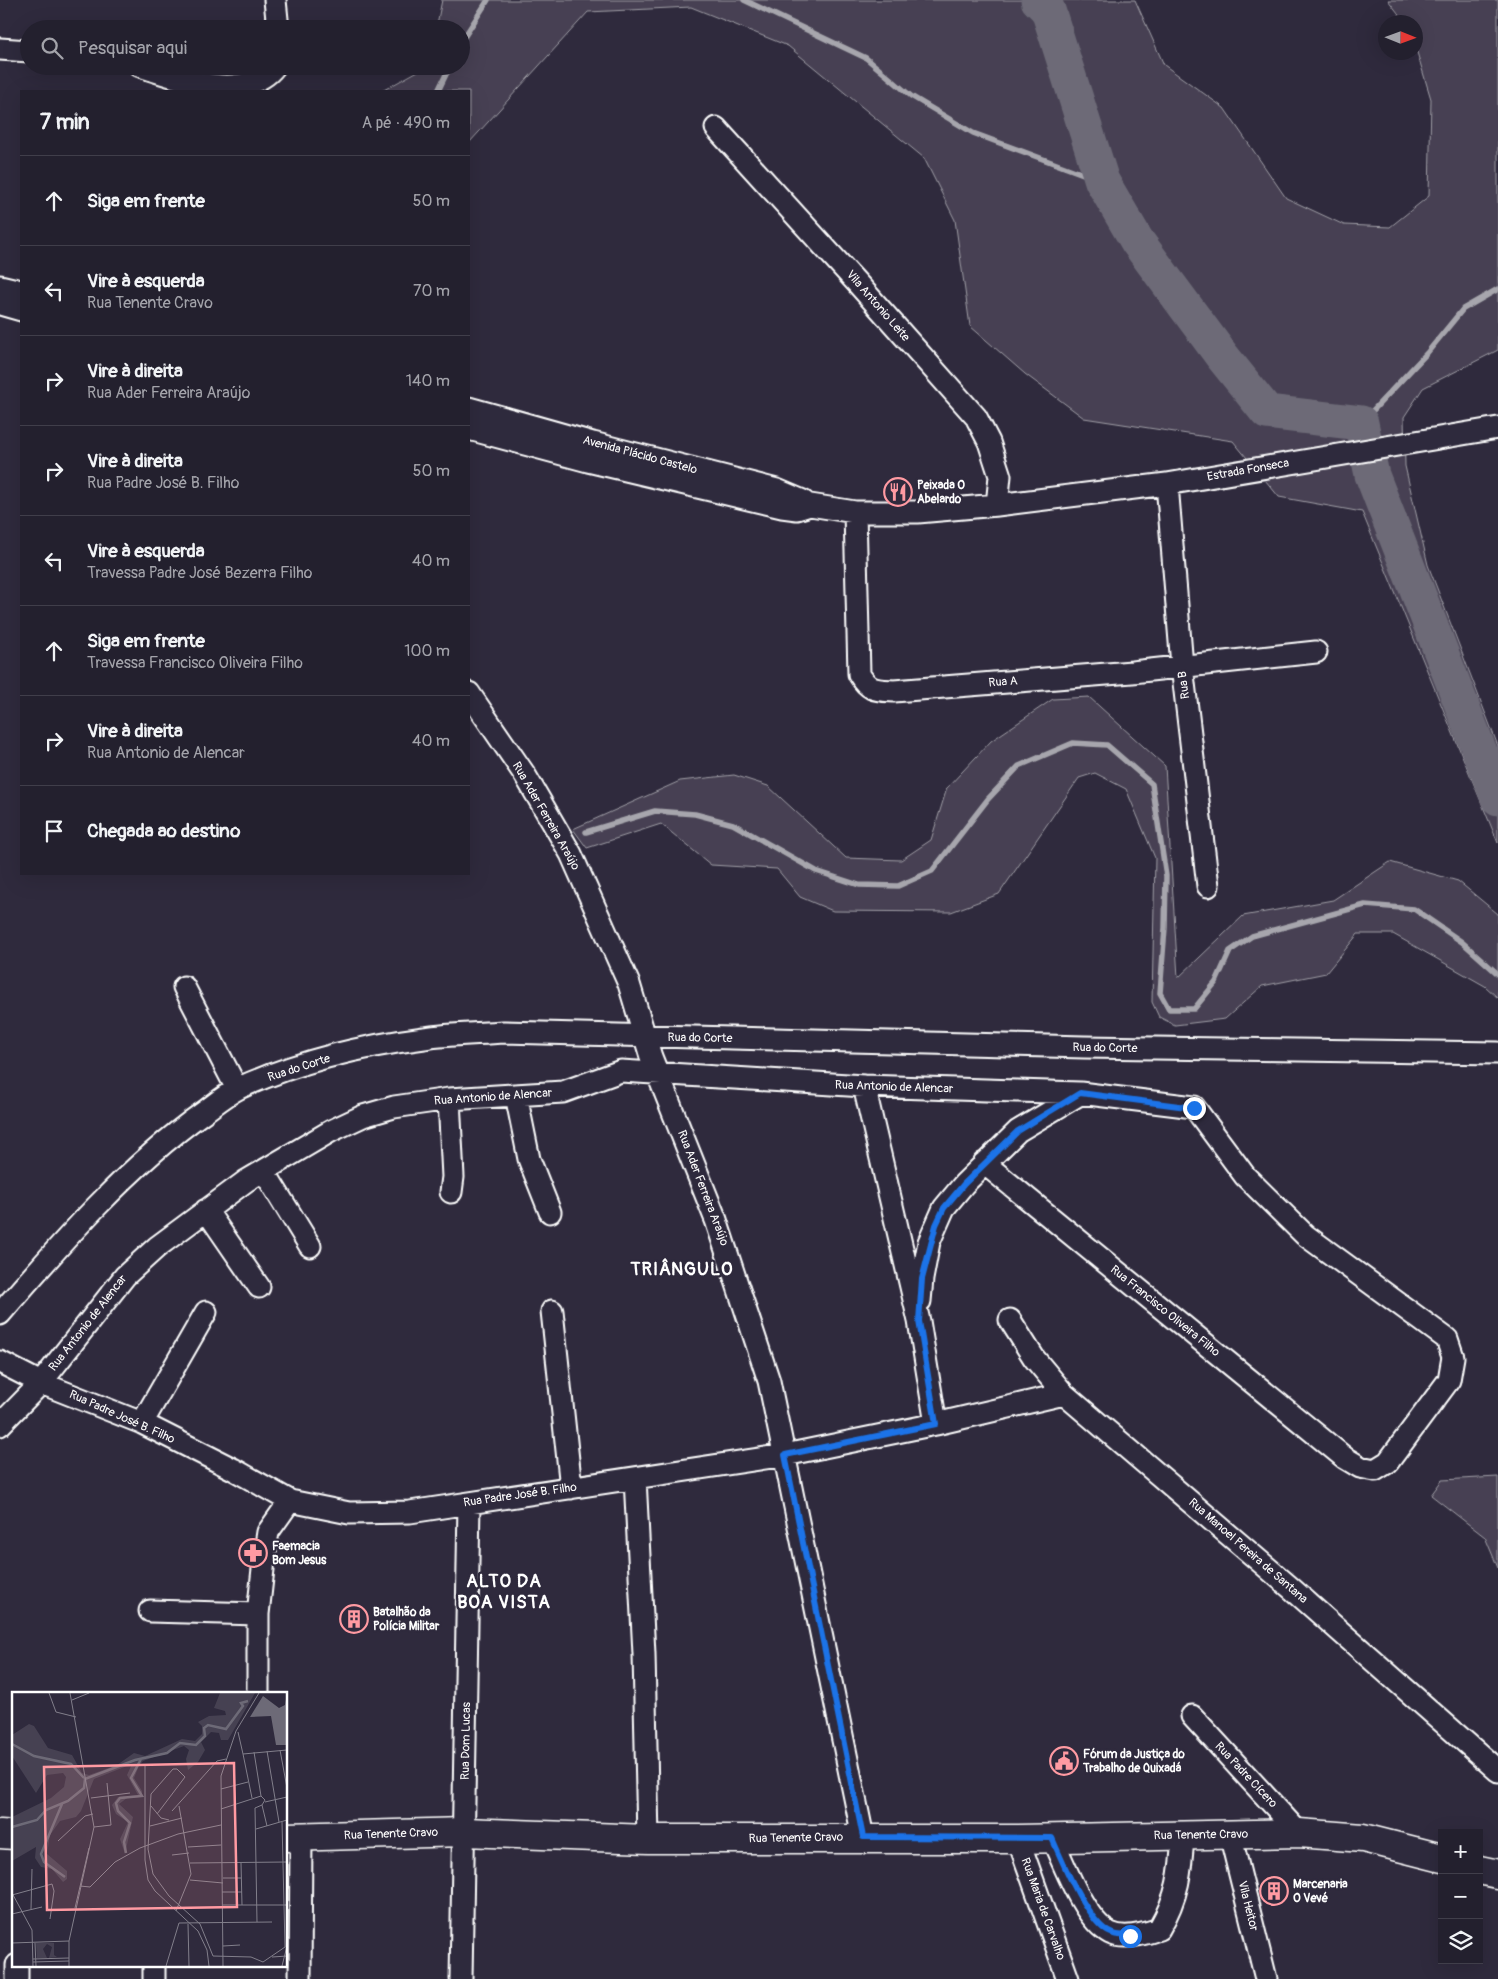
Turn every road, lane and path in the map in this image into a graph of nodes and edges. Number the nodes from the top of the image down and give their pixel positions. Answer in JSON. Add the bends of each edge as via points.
{"nodes":[{"id":1,"x":275,"y":0,"type":"edge"},
{"id":2,"x":277,"y":20,"type":"edge"},
{"id":3,"x":0,"y":49,"type":"edge"},
{"id":4,"x":20,"y":50,"type":"edge"},
{"id":5,"x":165,"y":75,"type":"edge"},
{"id":6,"x":268,"y":75,"type":"edge"},
{"id":7,"x":716,"y":128,"type":"dead end"},
{"id":8,"x":5,"y":294,"type":"edge"},
{"id":9,"x":20,"y":309,"type":"edge"},
{"id":10,"x":470,"y":408,"type":"edge"},
{"id":11,"x":1498,"y":428,"type":"edge"},
{"id":12,"x":470,"y":429,"type":"edge"},
{"id":13,"x":523,"y":434,"type":"junction"},
{"id":14,"x":1167,"y":484,"type":"junction"},
{"id":15,"x":997,"y":505,"type":"junction"},
{"id":16,"x":855,"y":512,"type":"junction"},
{"id":17,"x":1316,"y":652,"type":"dead end"},
{"id":18,"x":1182,"y":666,"type":"junction"},
{"id":19,"x":470,"y":694,"type":"edge"},
{"id":20,"x":1208,"y":886,"type":"dead end"},
{"id":21,"x":184,"y":987,"type":"dead end"},
{"id":22,"x":645,"y":1037,"type":"junction"},
{"id":23,"x":1498,"y":1053,"type":"edge"},
{"id":24,"x":658,"y":1073,"type":"junction"},
{"id":25,"x":864,"y":1086,"type":"junction"},
{"id":26,"x":237,"y":1089,"type":"junction"},
{"id":27,"x":1080,"y":1093,"type":"junction"},
{"id":28,"x":516,"y":1095,"type":"junction"},
{"id":29,"x":449,"y":1099,"type":"junction"},
{"id":30,"x":1194,"y":1108,"type":"joint"},
{"id":31,"x":984,"y":1163,"type":"junction"},
{"id":32,"x":264,"y":1171,"type":"junction"},
{"id":33,"x":452,"y":1192,"type":"dead end"},
{"id":34,"x":206,"y":1210,"type":"junction"},
{"id":35,"x":550,"y":1212,"type":"dead end"},
{"id":36,"x":310,"y":1246,"type":"dead end"},
{"id":37,"x":259,"y":1287,"type":"dead end"},
{"id":38,"x":552,"y":1311,"type":"dead end"},
{"id":39,"x":206,"y":1312,"type":"dead end"},
{"id":40,"x":0,"y":1314,"type":"edge"},
{"id":41,"x":1010,"y":1320,"type":"dead end"},
{"id":42,"x":919,"y":1321,"type":"junction"},
{"id":43,"x":0,"y":1362,"type":"edge"},
{"id":44,"x":41,"y":1383,"type":"junction"},
{"id":45,"x":1064,"y":1394,"type":"junction"},
{"id":46,"x":142,"y":1423,"type":"junction"},
{"id":47,"x":936,"y":1424,"type":"junction"},
{"id":48,"x":0,"y":1425,"type":"edge"},
{"id":49,"x":785,"y":1455,"type":"junction"},
{"id":50,"x":635,"y":1478,"type":"junction"},
{"id":51,"x":571,"y":1488,"type":"junction"},
{"id":52,"x":290,"y":1501,"type":"junction"},
{"id":53,"x":469,"y":1503,"type":"junction"},
{"id":54,"x":150,"y":1611,"type":"dead end"},
{"id":55,"x":258,"y":1614,"type":"junction"},
{"id":56,"x":258,"y":1692,"type":"edge"},
{"id":57,"x":1192,"y":1716,"type":"dead end"},
{"id":58,"x":1498,"y":1771,"type":"edge"},
{"id":59,"x":465,"y":1832,"type":"junction"},
{"id":60,"x":1299,"y":1833,"type":"junction"},
{"id":61,"x":1230,"y":1834,"type":"junction"},
{"id":62,"x":1183,"y":1835,"type":"junction"},
{"id":63,"x":294,"y":1837,"type":"edge"},
{"id":64,"x":863,"y":1837,"type":"junction"},
{"id":65,"x":1018,"y":1838,"type":"junction"},
{"id":66,"x":1052,"y":1838,"type":"junction"},
{"id":67,"x":648,"y":1839,"type":"junction"},
{"id":68,"x":1433,"y":1855,"type":"edge"},
{"id":69,"x":1483,"y":1871,"type":"edge"},
{"id":70,"x":1498,"y":1874,"type":"edge"},
{"id":71,"x":17,"y":1966,"type":"edge"},
{"id":72,"x":154,"y":1966,"type":"edge"},
{"id":73,"x":17,"y":1979,"type":"edge"},
{"id":74,"x":154,"y":1979,"type":"edge"},
{"id":75,"x":300,"y":1979,"type":"edge"},
{"id":76,"x":461,"y":1979,"type":"edge"},
{"id":77,"x":1068,"y":1979,"type":"edge"},
{"id":78,"x":1266,"y":1979,"type":"edge"}],
"edges":[{"from":1,"to":2,"type":"street"},
{"from":3,"to":4,"type":"street"},
{"from":5,"to":6,"type":"street","via":[[181,81],[230,85]]},
{"from":7,"to":15,"type":"street","name":"Vila Antonio Leite","via":[[976,418],[989,442],[1000,476]]},
{"from":8,"to":9,"type":"street"},
{"from":10,"to":13,"type":"street","name":"Avenida Plácido Castelo"},
{"from":11,"to":14,"type":"street","name":"Estrada Fonseca"},
{"from":12,"to":13,"type":"street","name":"Avenida Plácido Castelo"},
{"from":13,"to":16,"type":"street","name":"Avenida Plácido Castelo","via":[[590,452],[777,490],[799,497],[810,505]]},
{"from":14,"to":15,"type":"street","name":"Estrada Fonseca"},
{"from":14,"to":18,"type":"street","name":"Rua B"},
{"from":15,"to":16,"type":"street","name":"Avenida Plácido Castelo","via":[[918,512]]},
{"from":16,"to":18,"type":"street","name":"Rua A","via":[[858,674],[870,688],[894,691]]},
{"from":17,"to":18,"type":"street","name":"Rua A"},
{"from":18,"to":20,"type":"street","name":"Rua B"},
{"from":19,"to":22,"type":"street","name":"Rua Ader Ferreira Araújo","via":[[525,775],[571,854],[629,984]]},
{"from":21,"to":26,"type":"street"},
{"from":22,"to":23,"type":"street","name":"Rua do Corte"},
{"from":22,"to":24,"type":"street","name":"Rua Ader Ferreira Araújo"},
{"from":22,"to":26,"type":"street","name":"Rua do Corte","via":[[504,1032],[426,1038],[360,1049],[302,1065]]},
{"from":24,"to":25,"type":"street","name":"Rua Antonio de Alencar"},
{"from":24,"to":28,"type":"street","name":"Rua Antonio de Alencar","via":[[621,1071],[563,1092]]},
{"from":24,"to":49,"type":"street","name":"Rua Ader Ferreira Araújo","via":[[716,1220],[741,1294],[769,1381]]},
{"from":25,"to":27,"type":"street","name":"Rua Antonio de Alencar"},
{"from":25,"to":42,"type":"street"},
{"from":26,"to":40,"type":"street","name":"Rua do Corte","via":[[178,1130],[46,1261]]},
{"from":27,"to":30,"type":"street","name":"Rua Antonio de Alencar"},
{"from":27,"to":31,"type":"street","via":[[1018,1131]]},
{"from":28,"to":29,"type":"street","name":"Rua Antonio de Alencar"},
{"from":28,"to":35,"type":"street","via":[[529,1159]]},
{"from":29,"to":32,"type":"street","name":"Rua Antonio de Alencar","via":[[394,1106],[363,1116],[330,1130]]},
{"from":29,"to":33,"type":"street"},
{"from":30,"to":31,"type":"street","name":"Rua Francisco Oliveira Filho","via":[[1245,1176],[1305,1235],[1447,1339],[1453,1357],[1449,1380],[1388,1462],[1375,1470],[1360,1467],[1345,1458]]},
{"from":31,"to":42,"type":"street","via":[[944,1208],[936,1225],[922,1279]]},
{"from":32,"to":34,"type":"street","name":"Rua Antonio de Alencar"},
{"from":32,"to":36,"type":"street"},
{"from":34,"to":37,"type":"street"},
{"from":34,"to":44,"type":"street","name":"Rua Antonio de Alencar","via":[[125,1276]]},
{"from":38,"to":51,"type":"street"},
{"from":39,"to":46,"type":"street"},
{"from":41,"to":45,"type":"street","name":"Rua Manoel Pereira de Santana","via":[[1034,1358]]},
{"from":42,"to":47,"type":"street"},
{"from":43,"to":44,"type":"street","name":"Rua Padre José B. Filho"},
{"from":44,"to":46,"type":"street","name":"Rua Padre José B. Filho"},
{"from":44,"to":48,"type":"street","name":"Rua Antonio de Alencar"},
{"from":45,"to":47,"type":"street","name":"Rua Padre José B. Filho"},
{"from":45,"to":58,"type":"street","name":"Rua Manoel Pereira de Santana"},
{"from":46,"to":52,"type":"street","name":"Rua Padre José B. Filho"},
{"from":47,"to":49,"type":"street","name":"Rua Padre José B. Filho"},
{"from":49,"to":50,"type":"street","name":"Rua Padre José B. Filho"},
{"from":49,"to":64,"type":"street","name":"Rua Ader Ferreira Araújo"},
{"from":50,"to":51,"type":"street","name":"Rua Padre José B. Filho"},
{"from":50,"to":67,"type":"street","via":[[644,1654]]},
{"from":51,"to":53,"type":"street","name":"Rua Padre José B. Filho"},
{"from":52,"to":53,"type":"street","name":"Rua Padre José B. Filho","via":[[349,1512],[377,1513],[410,1512]]},
{"from":52,"to":55,"type":"street","via":[[268,1532]]},
{"from":53,"to":59,"type":"street","name":"Rua Dom Lucas"},
{"from":54,"to":55,"type":"street"},
{"from":55,"to":56,"type":"street"},
{"from":57,"to":60,"type":"street","name":"Rua Padre Cícero"},
{"from":59,"to":63,"type":"main road","name":"Rua Tenente Cravo"},
{"from":59,"to":67,"type":"main road","name":"Rua Tenente Cravo"},
{"from":59,"to":76,"type":"street","name":"Rua Dom Lucas"},
{"from":60,"to":61,"type":"main road","name":"Rua Tenente Cravo"},
{"from":60,"to":68,"type":"main road","name":"Rua Tenente Cravo","via":[[1363,1838]]},
{"from":61,"to":62,"type":"main road","name":"Rua Tenente Cravo"},
{"from":61,"to":78,"type":"street","name":"Vila Heitor"},
{"from":62,"to":66,"type":"main road","name":"Rua Tenente Cravo"},
{"from":62,"to":66,"type":"street","via":[[1181,1877],[1169,1913],[1159,1929],[1130,1936],[1110,1933],[1093,1918],[1071,1881]]},
{"from":63,"to":75,"type":"street"},
{"from":64,"to":65,"type":"main road","name":"Rua Tenente Cravo"},
{"from":64,"to":67,"type":"main road","name":"Rua Tenente Cravo"},
{"from":65,"to":66,"type":"main road","name":"Rua Tenente Cravo"},
{"from":65,"to":77,"type":"street","name":"Rua Maria de Carvalho"},
{"from":69,"to":70,"type":"main road"},
{"from":71,"to":73,"type":"street"},
{"from":72,"to":74,"type":"street"}]}
